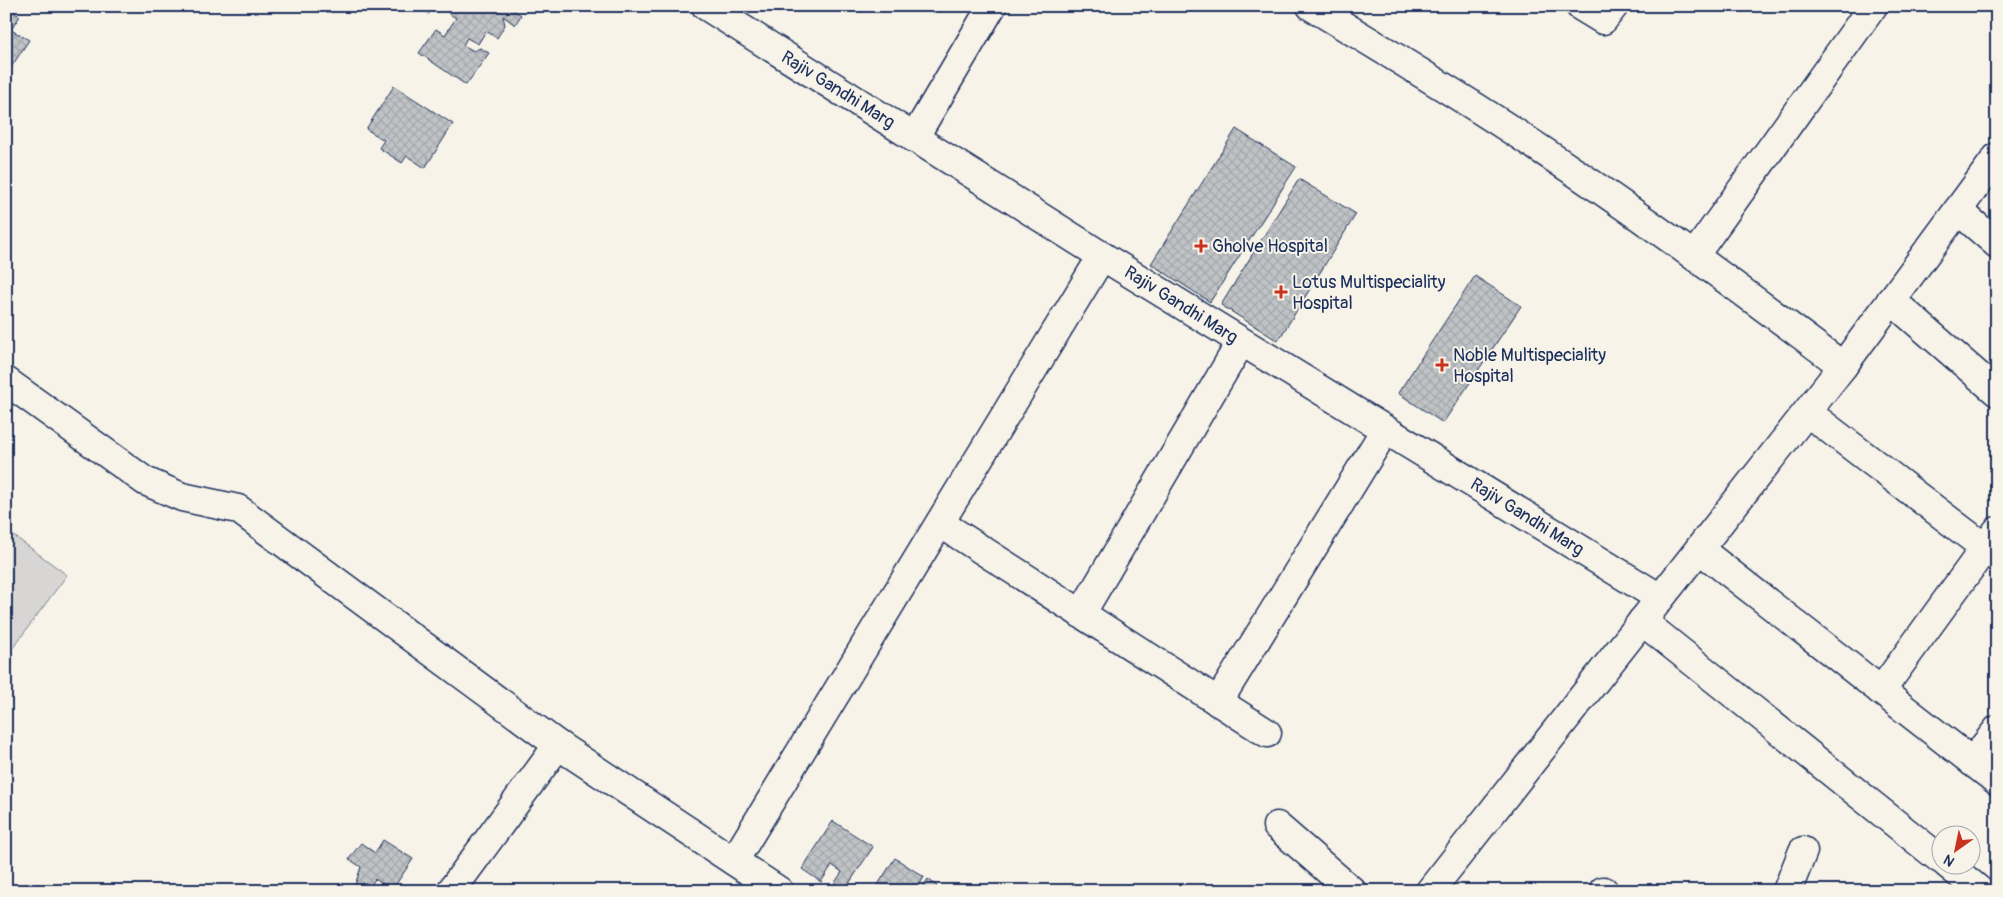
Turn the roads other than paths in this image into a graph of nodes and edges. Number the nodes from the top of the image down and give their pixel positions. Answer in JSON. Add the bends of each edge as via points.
{"nodes":[{"id":1,"x":706,"y":6,"type":"edge"},
{"id":2,"x":992,"y":6,"type":"edge"},
{"id":3,"x":1311,"y":6,"type":"edge"},
{"id":4,"x":1580,"y":6,"type":"edge"},
{"id":5,"x":1614,"y":6,"type":"edge"},
{"id":6,"x":1873,"y":6,"type":"edge"},
{"id":7,"x":914,"y":138,"type":"junction"},
{"id":8,"x":1997,"y":157,"type":"edge"},
{"id":9,"x":1958,"y":210,"type":"junction"},
{"id":10,"x":1997,"y":244,"type":"edge"},
{"id":11,"x":1102,"y":256,"type":"junction"},
{"id":12,"x":1694,"y":256,"type":"junction"},
{"id":13,"x":1891,"y":300,"type":"junction"},
{"id":14,"x":1241,"y":342,"type":"junction"},
{"id":15,"x":1843,"y":366,"type":"junction"},
{"id":16,"x":6,"y":381,"type":"edge"},
{"id":17,"x":1997,"y":392,"type":"edge"},
{"id":18,"x":1806,"y":412,"type":"junction"},
{"id":19,"x":1385,"y":430,"type":"junction"},
{"id":20,"x":940,"y":524,"type":"junction"},
{"id":21,"x":1993,"y":546,"type":"edge"},
{"id":22,"x":1699,"y":549,"type":"junction"},
{"id":23,"x":1660,"y":598,"type":"junction"},
{"id":24,"x":1081,"y":614,"type":"junction"},
{"id":25,"x":1642,"y":621,"type":"junction"},
{"id":26,"x":1881,"y":691,"type":"junction"},
{"id":27,"x":1218,"y":702,"type":"junction"},
{"id":28,"x":1997,"y":730,"type":"edge"},
{"id":29,"x":1267,"y":733,"type":"dead end"},
{"id":30,"x":558,"y":745,"type":"junction"},
{"id":31,"x":1972,"y":762,"type":"junction"},
{"id":32,"x":1997,"y":781,"type":"edge"},
{"id":33,"x":1277,"y":826,"type":"dead end"},
{"id":34,"x":1803,"y":851,"type":"dead end"},
{"id":35,"x":1930,"y":851,"type":"edge"},
{"id":36,"x":734,"y":861,"type":"junction"},
{"id":37,"x":1959,"y":874,"type":"edge"},
{"id":38,"x":451,"y":891,"type":"edge"},
{"id":39,"x":779,"y":891,"type":"edge"},
{"id":40,"x":1352,"y":891,"type":"edge"},
{"id":41,"x":1430,"y":891,"type":"edge"},
{"id":42,"x":1787,"y":891,"type":"edge"},
{"id":43,"x":1980,"y":891,"type":"edge"}],
"edges":[{"from":1,"to":7,"type":"street","name":"Rajiv Gandhi Marg"},
{"from":2,"to":7,"type":"street"},
{"from":3,"to":12,"type":"street","via":[[1435,81],[1573,171]]},
{"from":4,"to":5,"type":"street","via":[[1603,20]]},
{"from":6,"to":12,"type":"street"},
{"from":7,"to":11,"type":"street","name":"Rajiv Gandhi Marg"},
{"from":8,"to":9,"type":"street"},
{"from":9,"to":10,"type":"street"},
{"from":9,"to":13,"type":"street"},
{"from":11,"to":14,"type":"street","name":"Rajiv Gandhi Marg"},
{"from":11,"to":20,"type":"street"},
{"from":12,"to":15,"type":"street"},
{"from":13,"to":15,"type":"street"},
{"from":13,"to":17,"type":"street"},
{"from":14,"to":19,"type":"street","name":"Rajiv Gandhi Marg"},
{"from":14,"to":24,"type":"street"},
{"from":15,"to":18,"type":"street"},
{"from":16,"to":30,"type":"street","via":[[145,481],[182,497],[238,509]]},
{"from":18,"to":21,"type":"street"},
{"from":18,"to":22,"type":"street"},
{"from":19,"to":23,"type":"street","name":"Rajiv Gandhi Marg"},
{"from":19,"to":27,"type":"street"},
{"from":20,"to":24,"type":"street"},
{"from":20,"to":36,"type":"street"},
{"from":21,"to":26,"type":"street"},
{"from":22,"to":23,"type":"street"},
{"from":22,"to":26,"type":"street"},
{"from":23,"to":25,"type":"street"},
{"from":24,"to":27,"type":"street"},
{"from":25,"to":35,"type":"street"},
{"from":25,"to":41,"type":"street"},
{"from":26,"to":31,"type":"street"},
{"from":27,"to":29,"type":"street"},
{"from":28,"to":31,"type":"street"},
{"from":30,"to":36,"type":"street"},
{"from":30,"to":38,"type":"street"},
{"from":31,"to":32,"type":"street"},
{"from":33,"to":40,"type":"street"},
{"from":34,"to":42,"type":"street"},
{"from":36,"to":39,"type":"street"},
{"from":37,"to":43,"type":"street"}]}
